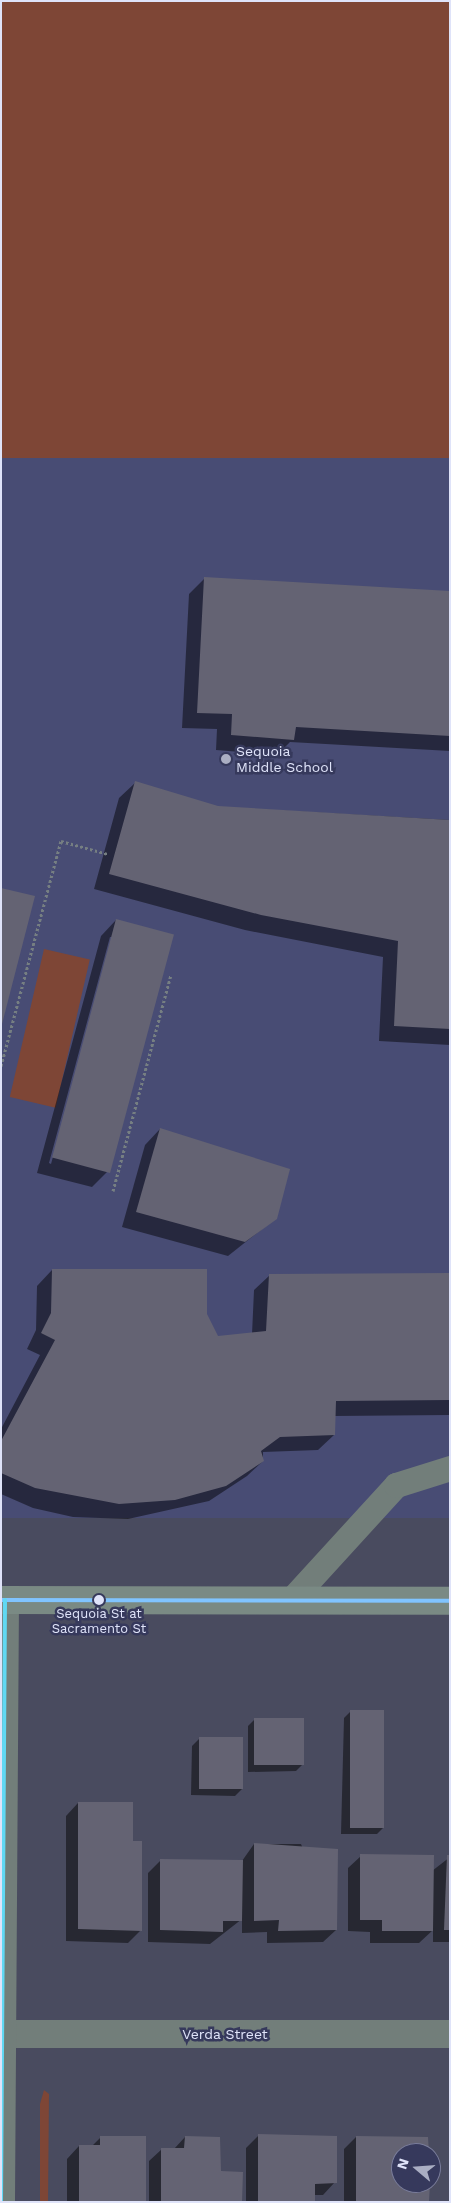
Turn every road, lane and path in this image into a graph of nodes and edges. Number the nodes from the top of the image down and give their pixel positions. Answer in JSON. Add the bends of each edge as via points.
{"nodes":[{"id":1,"x":108,"y":854,"type":"dead end"},
{"id":2,"x":171,"y":975,"type":"dead end"},
{"id":3,"x":1,"y":1066,"type":"edge"},
{"id":4,"x":113,"y":1191,"type":"dead end"},
{"id":5,"x":450,"y":1468,"type":"edge"},
{"id":6,"x":3,"y":1600,"type":"edge"},
{"id":7,"x":290,"y":1601,"type":"junction"},
{"id":8,"x":450,"y":1601,"type":"edge"},
{"id":9,"x":3,"y":2034,"type":"edge"},
{"id":10,"x":450,"y":2034,"type":"edge"},
{"id":11,"x":2,"y":2202,"type":"edge"}],
"edges":[{"from":1,"to":3,"type":"path","via":[[61,841]]},
{"from":2,"to":4,"type":"path"},
{"from":5,"to":7,"type":"lane","via":[[396,1484]]},
{"from":6,"to":7,"type":"street"},
{"from":6,"to":9,"type":"street"},
{"from":7,"to":8,"type":"street"},
{"from":9,"to":10,"type":"street","name":"Verda Street"},
{"from":9,"to":11,"type":"street"}]}
